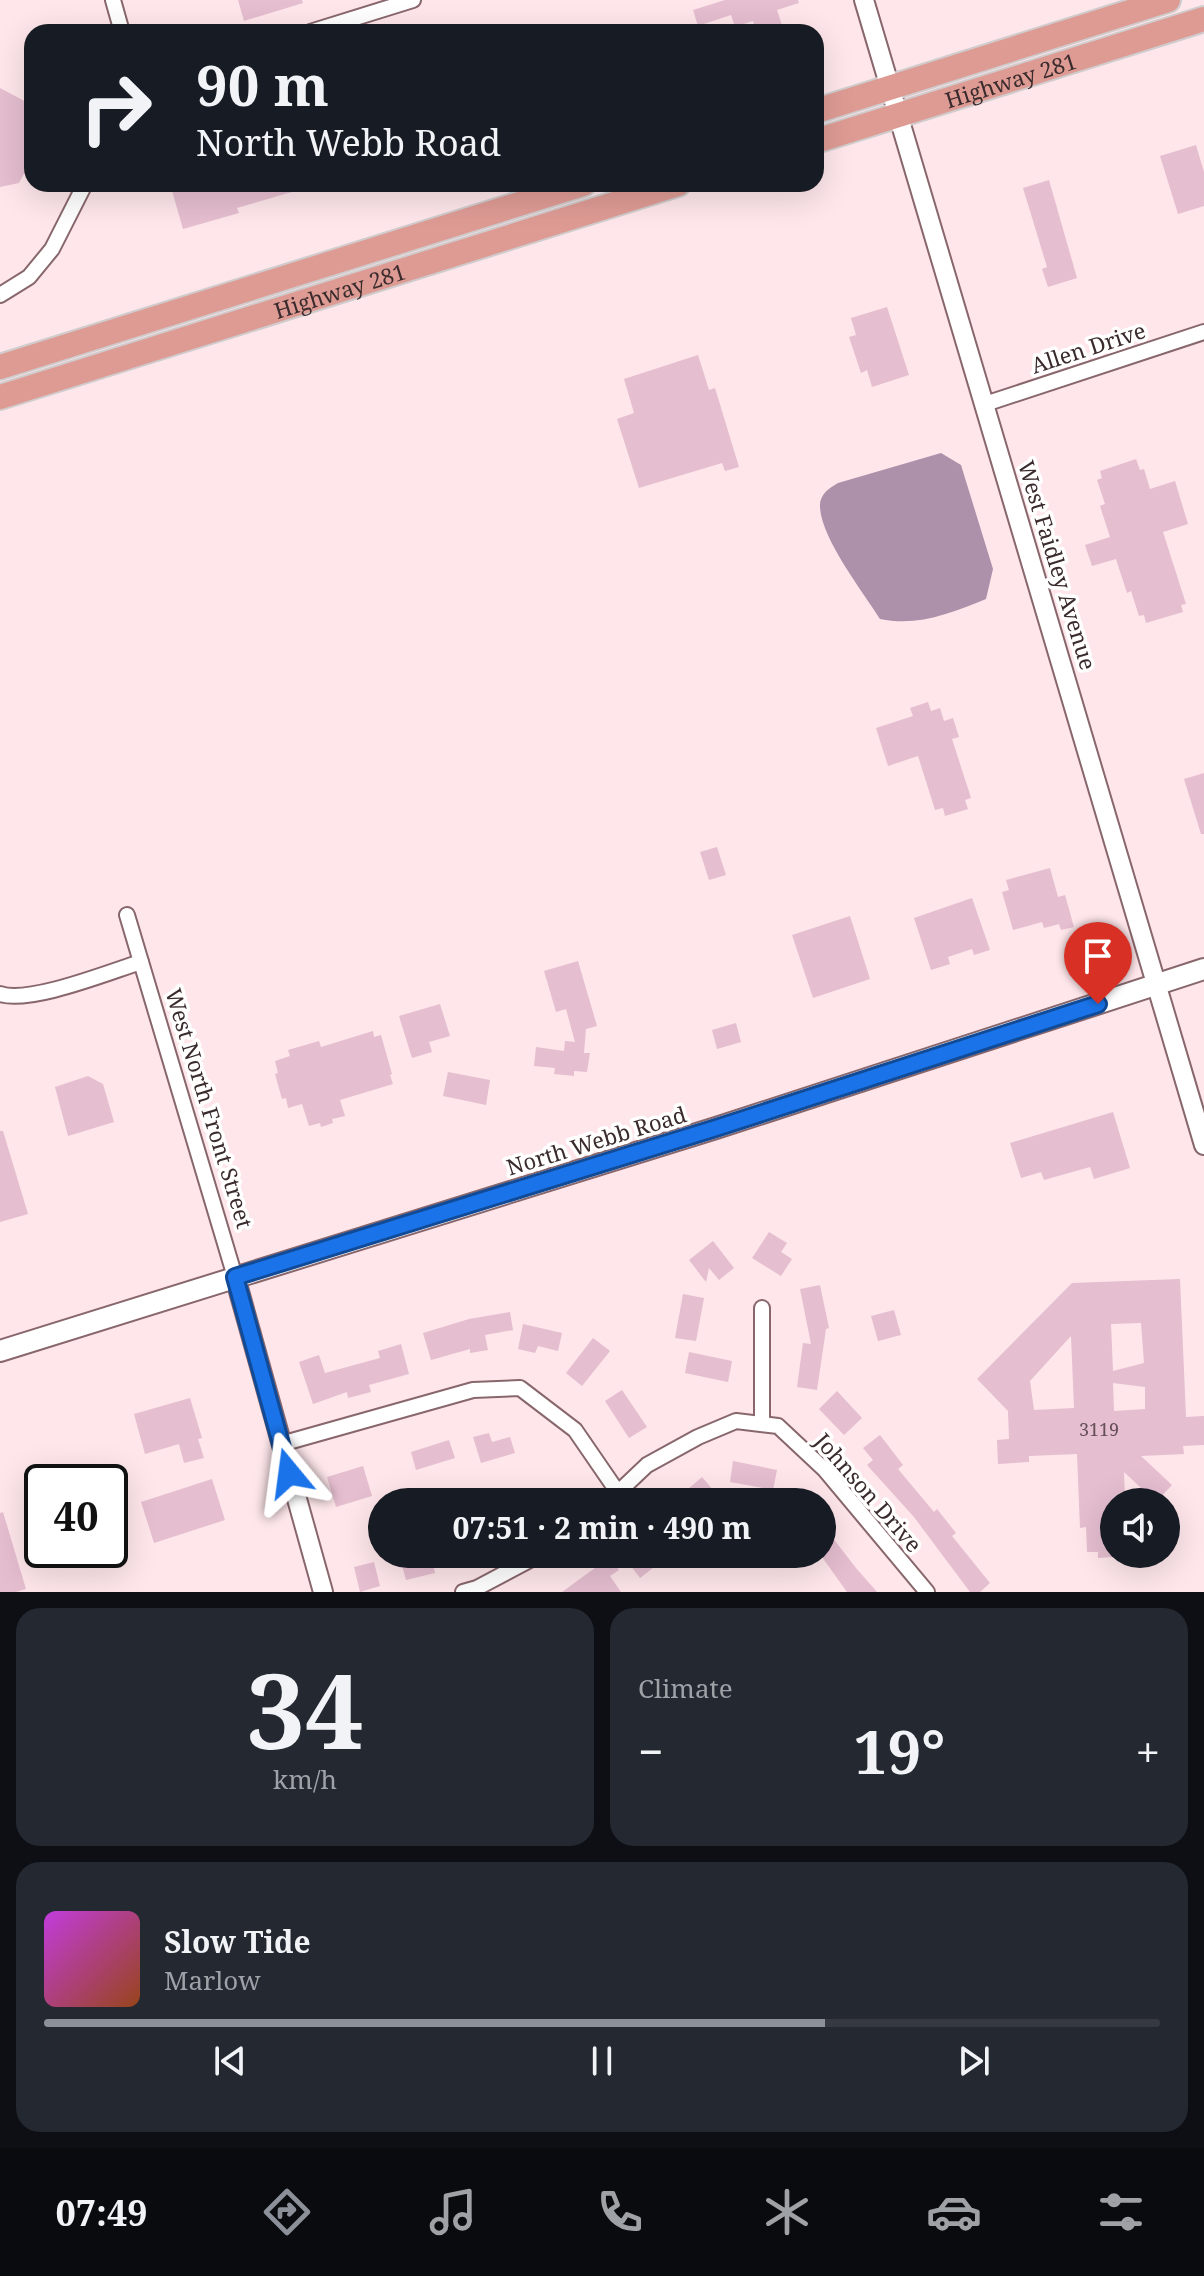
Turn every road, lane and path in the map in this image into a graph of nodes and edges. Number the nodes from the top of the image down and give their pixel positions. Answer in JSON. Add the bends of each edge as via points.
{"nodes":[{"id":1,"x":113,"y":0,"type":"edge"},
{"id":2,"x":413,"y":0,"type":"edge"},
{"id":3,"x":864,"y":0,"type":"edge"},
{"id":4,"x":1168,"y":0,"type":"edge"},
{"id":5,"x":1204,"y":19,"type":"edge"},
{"id":6,"x":120,"y":24,"type":"edge"},
{"id":7,"x":336,"y":24,"type":"edge"},
{"id":8,"x":890,"y":87,"type":"junction"},
{"id":9,"x":824,"y":108,"type":"edge"},
{"id":10,"x":899,"y":115,"type":"junction"},
{"id":11,"x":824,"y":138,"type":"edge"},
{"id":12,"x":81,"y":192,"type":"edge"},
{"id":13,"x":558,"y":192,"type":"edge"},
{"id":14,"x":653,"y":192,"type":"edge"},
{"id":15,"x":0,"y":295,"type":"edge"},
{"id":16,"x":1204,"y":332,"type":"edge"},
{"id":17,"x":0,"y":367,"type":"edge"},
{"id":18,"x":0,"y":397,"type":"edge"},
{"id":19,"x":985,"y":404,"type":"junction"},
{"id":20,"x":127,"y":915,"type":"dead end"},
{"id":21,"x":141,"y":962,"type":"junction"},
{"id":22,"x":1204,"y":969,"type":"edge"},
{"id":23,"x":1158,"y":984,"type":"junction"},
{"id":24,"x":0,"y":994,"type":"edge"},
{"id":25,"x":1204,"y":1145,"type":"edge"},
{"id":26,"x":235,"y":1277,"type":"junction"},
{"id":27,"x":762,"y":1308,"type":"dead end"},
{"id":28,"x":0,"y":1351,"type":"edge"},
{"id":29,"x":762,"y":1424,"type":"junction"},
{"id":30,"x":281,"y":1444,"type":"junction"},
{"id":31,"x":608,"y":1488,"type":"edge"},
{"id":32,"x":624,"y":1488,"type":"edge"},
{"id":33,"x":515,"y":1568,"type":"edge"},
{"id":34,"x":323,"y":1592,"type":"edge"},
{"id":35,"x":463,"y":1592,"type":"edge"},
{"id":36,"x":927,"y":1592,"type":"edge"}],
"edges":[{"from":1,"to":6,"type":"street"},
{"from":2,"to":7,"type":"street"},
{"from":3,"to":8,"type":"street","name":"West Faidley Avenue"},
{"from":4,"to":8,"type":"highway","name":"Highway 281"},
{"from":5,"to":10,"type":"highway","name":"Highway 281"},
{"from":8,"to":9,"type":"highway","name":"Highway 281"},
{"from":8,"to":10,"type":"street","name":"West Faidley Avenue"},
{"from":10,"to":11,"type":"highway","name":"Highway 281"},
{"from":10,"to":19,"type":"street","name":"West Faidley Avenue"},
{"from":12,"to":15,"type":"street","via":[[52,249],[29,277]]},
{"from":13,"to":17,"type":"highway","name":"Highway 281"},
{"from":14,"to":18,"type":"highway","name":"Highway 281"},
{"from":16,"to":19,"type":"street","name":"Allen Drive"},
{"from":19,"to":23,"type":"street","name":"West Faidley Avenue"},
{"from":20,"to":21,"type":"street","name":"West North Front Street"},
{"from":21,"to":24,"type":"street","via":[[25,996]]},
{"from":21,"to":26,"type":"street","name":"West North Front Street"},
{"from":22,"to":23,"type":"main road","name":"North Webb Road"},
{"from":23,"to":25,"type":"street","name":"West Faidley Avenue"},
{"from":23,"to":26,"type":"main road","name":"North Webb Road"},
{"from":26,"to":28,"type":"main road","name":"North Webb Road"},
{"from":26,"to":30,"type":"street","name":"West North Front Street"},
{"from":27,"to":29,"type":"street"},
{"from":29,"to":32,"type":"street","via":[[736,1421],[698,1437],[647,1465]]},
{"from":29,"to":36,"type":"street","name":"Johnson Drive","via":[[778,1426],[825,1470]]},
{"from":30,"to":31,"type":"street","via":[[473,1390],[520,1388],[575,1430]]},
{"from":30,"to":34,"type":"street","name":"West North Front Street"},
{"from":33,"to":35,"type":"street"}]}
